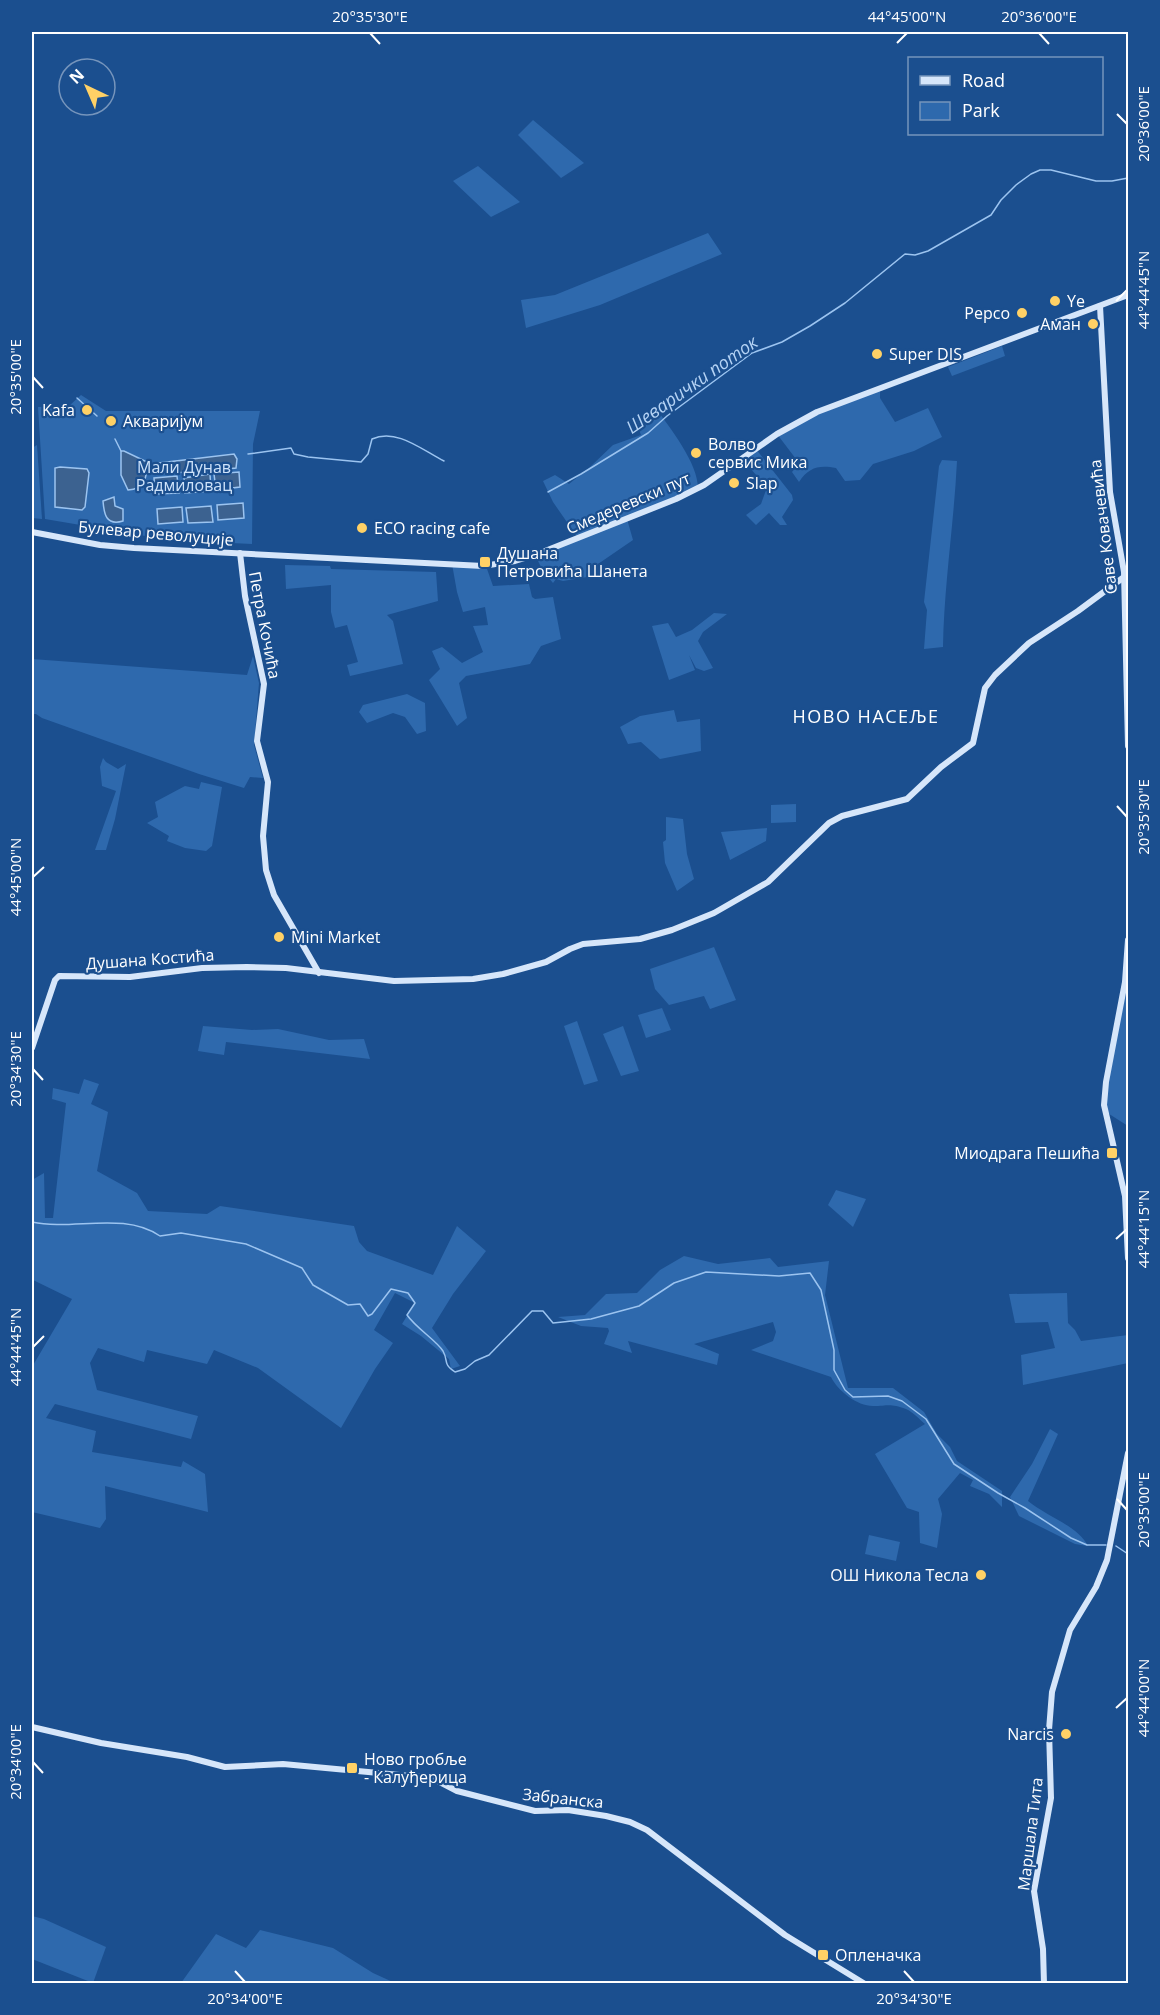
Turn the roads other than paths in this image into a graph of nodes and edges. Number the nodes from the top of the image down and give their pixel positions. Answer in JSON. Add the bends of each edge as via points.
{"nodes":[{"id":1,"x":1128,"y":295,"type":"edge"},
{"id":2,"x":1100,"y":306,"type":"junction"},
{"id":3,"x":32,"y":532,"type":"edge"},
{"id":4,"x":241,"y":554,"type":"junction"},
{"id":5,"x":1124,"y":577,"type":"junction"},
{"id":6,"x":1128,"y":746,"type":"edge"},
{"id":7,"x":1128,"y":940,"type":"edge"},
{"id":8,"x":319,"y":973,"type":"junction"},
{"id":9,"x":32,"y":1048,"type":"edge"},
{"id":10,"x":1128,"y":1258,"type":"edge"},
{"id":11,"x":1128,"y":1453,"type":"edge"},
{"id":12,"x":32,"y":1727,"type":"edge"},
{"id":13,"x":865,"y":1983,"type":"edge"},
{"id":14,"x":1044,"y":1983,"type":"edge"}],
"edges":[{"from":1,"to":2,"type":"street","name":"Смедеревски пут"},
{"from":2,"to":4,"type":"street","name":"Смедеревски пут","via":[[817,412],[777,434],[698,489],[515,561],[483,566]]},
{"from":2,"to":5,"type":"street","name":"Саве Ковачевића","via":[[1110,492]]},
{"from":3,"to":4,"type":"street","name":"Булевар револуције","via":[[100,545]]},
{"from":4,"to":8,"type":"street","name":"Петра Кочића","via":[[245,596],[264,684],[257,741],[268,782],[263,836],[266,870],[274,896]]},
{"from":5,"to":6,"type":"street","name":"Саве Ковачевића"},
{"from":5,"to":8,"type":"street","via":[[1022,649],[988,683],[972,745],[941,767],[914,794],[834,820],[768,882],[714,913],[640,939],[583,944],[546,962],[495,976],[394,981]]},
{"from":7,"to":10,"type":"street","via":[[1125,982],[1104,1105],[1125,1196]]},
{"from":8,"to":9,"type":"street","name":"Душана Костића","via":[[233,967],[130,977],[59,976]]},
{"from":11,"to":14,"type":"street","name":"Маршала Тита","via":[[1105,1567],[1070,1630],[1052,1692],[1051,1798],[1034,1891]]},
{"from":12,"to":13,"type":"street","name":"Забранска","via":[[225,1767],[283,1764],[432,1779],[457,1791],[535,1811],[568,1810],[630,1822],[647,1830],[785,1935]]}]}
